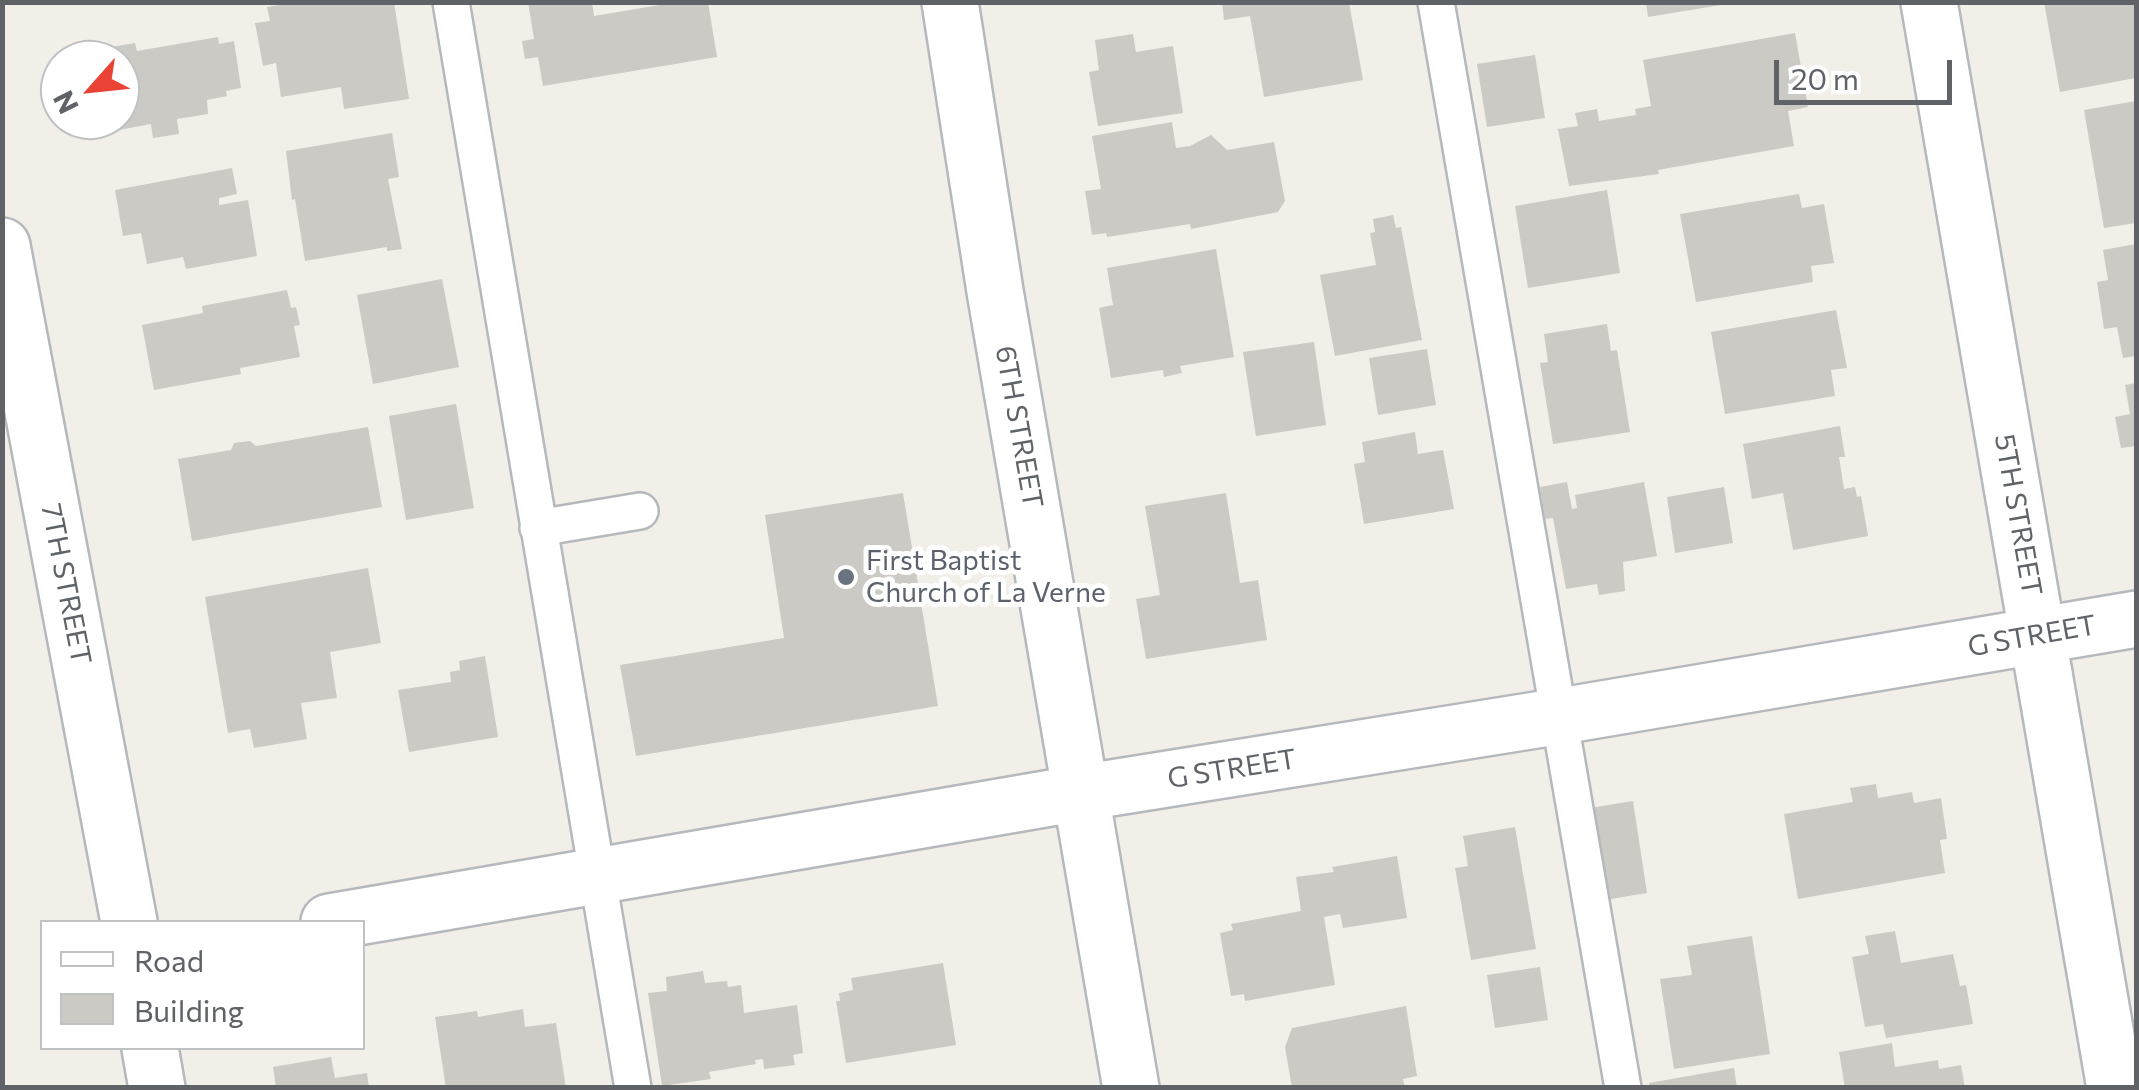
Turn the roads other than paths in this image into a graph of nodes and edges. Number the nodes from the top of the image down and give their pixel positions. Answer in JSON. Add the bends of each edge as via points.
{"nodes":[{"id":1,"x":451,"y":2,"type":"edge"},
{"id":2,"x":950,"y":2,"type":"edge"},
{"id":3,"x":1436,"y":2,"type":"edge"},
{"id":4,"x":1929,"y":2,"type":"edge"},
{"id":5,"x":2,"y":246,"type":"edge"},
{"id":6,"x":640,"y":512,"type":"dead end"},
{"id":7,"x":538,"y":528,"type":"junction"},
{"id":8,"x":2136,"y":618,"type":"edge"},
{"id":9,"x":2038,"y":635,"type":"junction"},
{"id":10,"x":1562,"y":716,"type":"junction"},
{"id":11,"x":1080,"y":793,"type":"junction"},
{"id":12,"x":597,"y":878,"type":"junction"},
{"id":13,"x":129,"y":920,"type":"edge"},
{"id":14,"x":341,"y":920,"type":"edge"},
{"id":15,"x":150,"y":1050,"type":"edge"},
{"id":16,"x":157,"y":1088,"type":"edge"},
{"id":17,"x":633,"y":1088,"type":"edge"},
{"id":18,"x":1131,"y":1088,"type":"edge"},
{"id":19,"x":1623,"y":1088,"type":"edge"},
{"id":20,"x":2115,"y":1088,"type":"edge"}],
"edges":[{"from":1,"to":7,"type":"lane"},
{"from":2,"to":11,"type":"street","name":"6TH STREET"},
{"from":3,"to":10,"type":"lane"},
{"from":4,"to":9,"type":"street","name":"5TH STREET"},
{"from":5,"to":13,"type":"street","name":"7TH STREET"},
{"from":6,"to":7,"type":"lane"},
{"from":7,"to":12,"type":"lane"},
{"from":8,"to":9,"type":"street","name":"G STREET"},
{"from":9,"to":10,"type":"street","name":"G STREET"},
{"from":9,"to":20,"type":"street","name":"5TH STREET"},
{"from":10,"to":11,"type":"street","name":"G STREET"},
{"from":10,"to":19,"type":"lane"},
{"from":11,"to":12,"type":"street","name":"G STREET"},
{"from":11,"to":18,"type":"street","name":"6TH STREET"},
{"from":12,"to":14,"type":"street","name":"G STREET"},
{"from":12,"to":17,"type":"lane"},
{"from":15,"to":16,"type":"street"}]}
